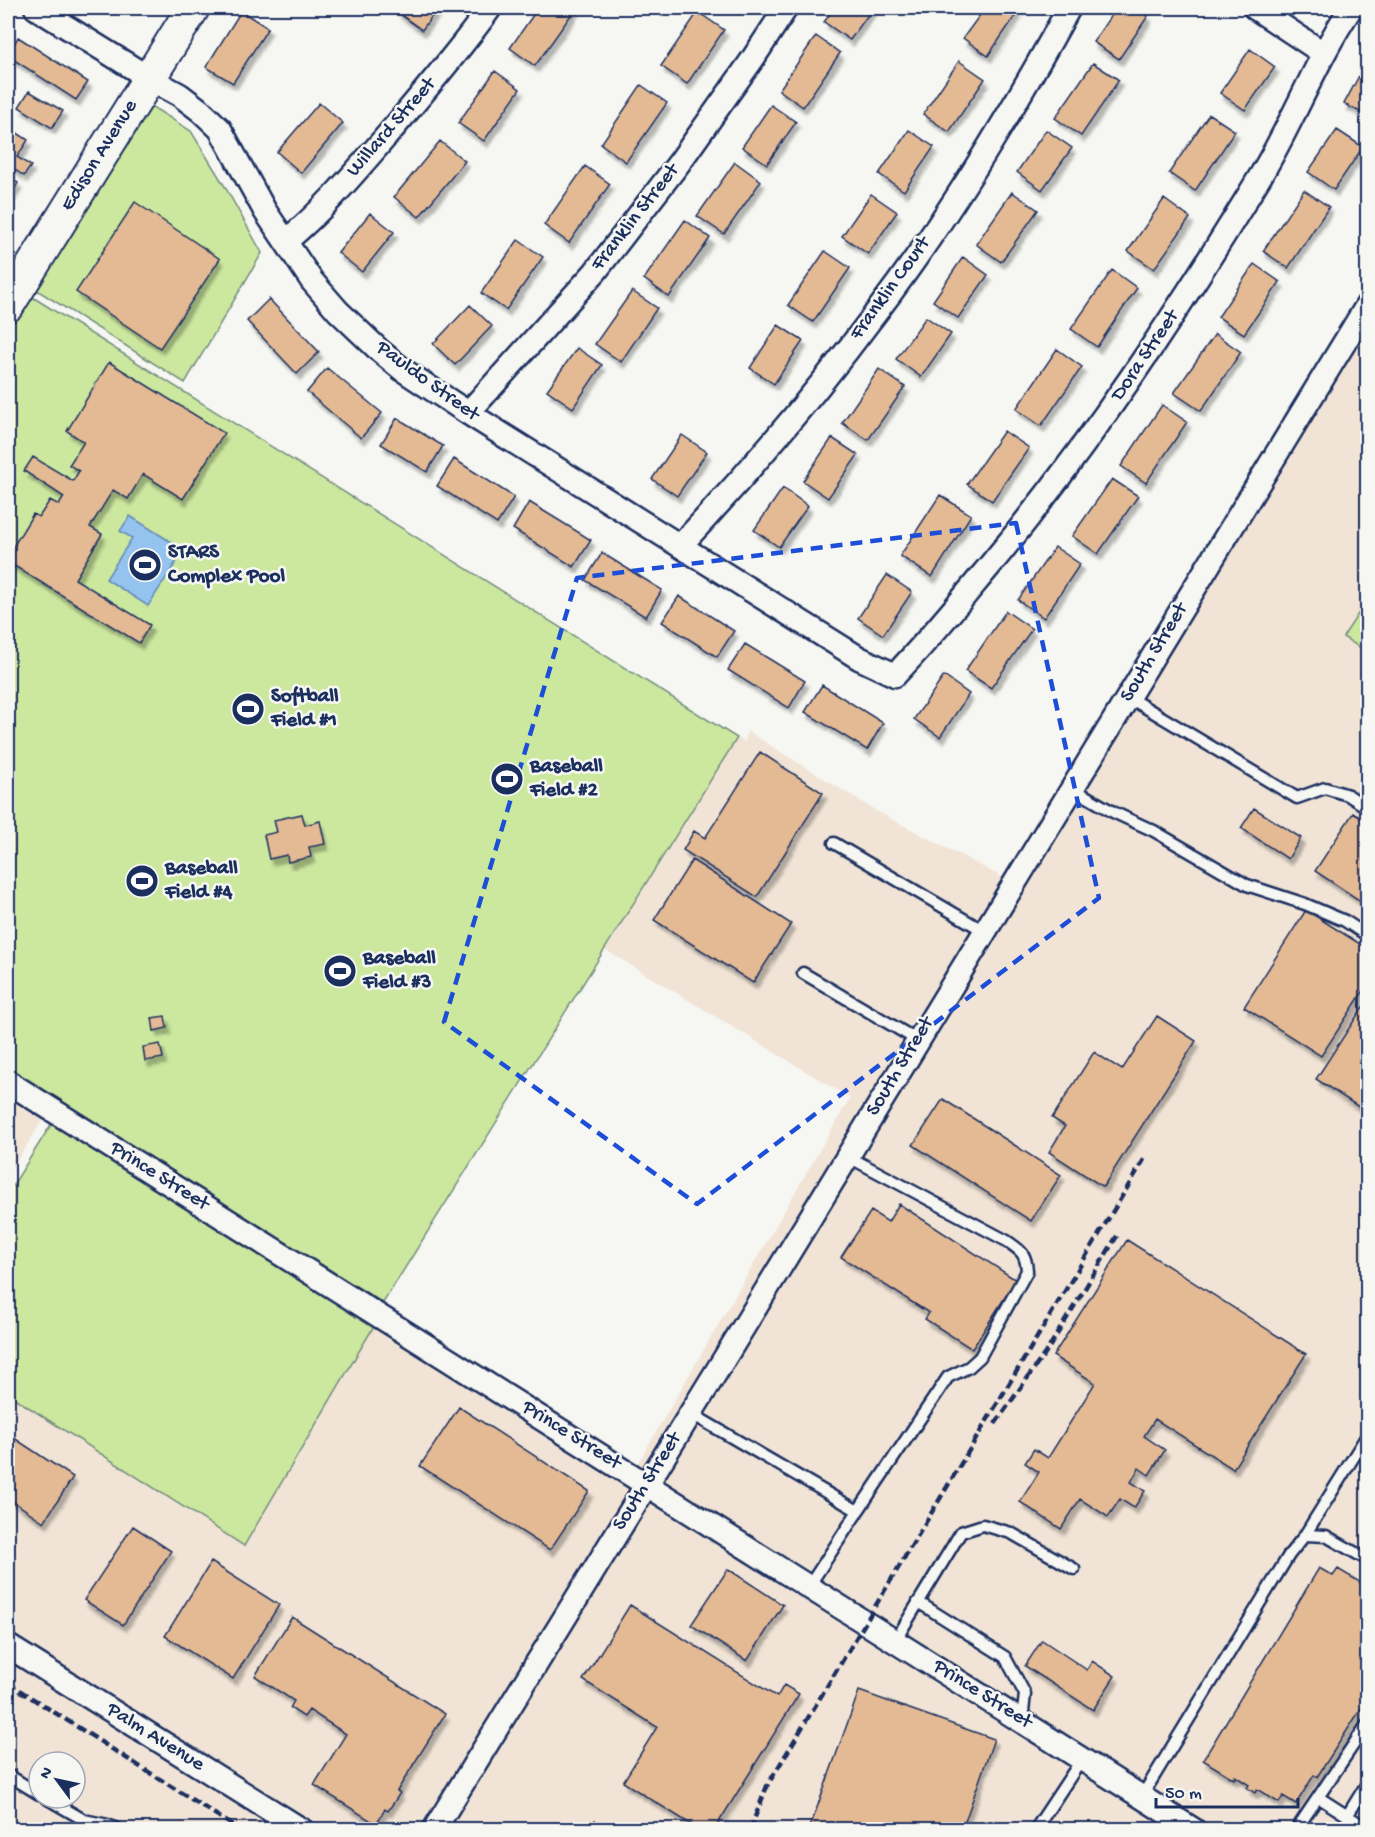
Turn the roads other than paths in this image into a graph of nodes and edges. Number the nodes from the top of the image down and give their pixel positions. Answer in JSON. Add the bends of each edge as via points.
{"nodes":[{"id":1,"x":36,"y":8,"type":"edge"},
{"id":2,"x":193,"y":8,"type":"edge"},
{"id":3,"x":490,"y":8,"type":"edge"},
{"id":4,"x":786,"y":8,"type":"edge"},
{"id":5,"x":1069,"y":8,"type":"edge"},
{"id":6,"x":1255,"y":8,"type":"edge"},
{"id":7,"x":1351,"y":8,"type":"edge"},
{"id":8,"x":1323,"y":53,"type":"junction"},
{"id":9,"x":149,"y":78,"type":"junction"},
{"id":10,"x":286,"y":241,"type":"junction"},
{"id":11,"x":1368,"y":304,"type":"edge"},
{"id":12,"x":8,"y":305,"type":"edge"},
{"id":13,"x":468,"y":413,"type":"junction"},
{"id":14,"x":680,"y":546,"type":"junction"},
{"id":15,"x":895,"y":675,"type":"joint"},
{"id":16,"x":1128,"y":697,"type":"junction"},
{"id":17,"x":1072,"y":788,"type":"junction"},
{"id":18,"x":1368,"y":808,"type":"edge"},
{"id":19,"x":834,"y":843,"type":"dead end"},
{"id":20,"x":984,"y":931,"type":"junction"},
{"id":21,"x":1368,"y":936,"type":"edge"},
{"id":22,"x":803,"y":973,"type":"dead end"},
{"id":23,"x":917,"y":1040,"type":"junction"},
{"id":24,"x":8,"y":1082,"type":"edge"},
{"id":25,"x":847,"y":1156,"type":"junction"},
{"id":26,"x":690,"y":1413,"type":"junction"},
{"id":27,"x":1368,"y":1434,"type":"edge"},
{"id":28,"x":646,"y":1484,"type":"junction"},
{"id":29,"x":858,"y":1512,"type":"junction"},
{"id":30,"x":1305,"y":1535,"type":"junction"},
{"id":31,"x":1368,"y":1560,"type":"edge"},
{"id":32,"x":1074,"y":1569,"type":"dead end"},
{"id":33,"x":809,"y":1586,"type":"junction"},
{"id":34,"x":918,"y":1602,"type":"junction"},
{"id":35,"x":896,"y":1641,"type":"junction"},
{"id":36,"x":8,"y":1646,"type":"edge"},
{"id":37,"x":1022,"y":1720,"type":"junction"},
{"id":38,"x":1368,"y":1723,"type":"edge"},
{"id":39,"x":1082,"y":1759,"type":"junction"},
{"id":40,"x":8,"y":1775,"type":"edge"},
{"id":41,"x":1368,"y":1782,"type":"edge"},
{"id":42,"x":27,"y":1787,"type":"edge"},
{"id":43,"x":1142,"y":1796,"type":"junction"},
{"id":44,"x":1318,"y":1797,"type":"junction"},
{"id":45,"x":62,"y":1810,"type":"edge"},
{"id":46,"x":1347,"y":1816,"type":"junction"},
{"id":47,"x":81,"y":1825,"type":"edge"},
{"id":48,"x":1368,"y":1829,"type":"edge"},
{"id":49,"x":119,"y":1830,"type":"edge"},
{"id":50,"x":302,"y":1830,"type":"edge"},
{"id":51,"x":434,"y":1830,"type":"edge"},
{"id":52,"x":1035,"y":1830,"type":"edge"},
{"id":53,"x":1194,"y":1830,"type":"edge"},
{"id":54,"x":1296,"y":1830,"type":"edge"}],
"edges":[{"from":1,"to":9,"type":"street","name":"Pauldo Street"},
{"from":2,"to":9,"type":"street","name":"Edison Avenue"},
{"from":3,"to":10,"type":"street","name":"Willard Street","via":[[360,167]]},
{"from":4,"to":13,"type":"street","name":"Franklin Street","via":[[686,154],[595,272]]},
{"from":5,"to":14,"type":"street","name":"Franklin Court","via":[[979,163],[878,311],[779,435]]},
{"from":6,"to":8,"type":"street"},
{"from":7,"to":8,"type":"street","name":"Dora Street"},
{"from":8,"to":15,"type":"street","name":"Dora Street","via":[[1263,171],[1132,378],[1040,505],[923,647]]},
{"from":9,"to":10,"type":"street","name":"Pauldo Street","via":[[180,95],[220,129]]},
{"from":9,"to":12,"type":"street","name":"Edison Avenue"},
{"from":10,"to":13,"type":"street","name":"Pauldo Street","via":[[312,281],[380,351]]},
{"from":11,"to":16,"type":"street","name":"South Street"},
{"from":13,"to":14,"type":"street","name":"Pauldo Street"},
{"from":14,"to":15,"type":"street","name":"Pauldo Street","via":[[859,658]]},
{"from":16,"to":17,"type":"street","name":"South Street"},
{"from":16,"to":18,"type":"lane","via":[[1297,798],[1325,788],[1348,795]]},
{"from":17,"to":20,"type":"street","name":"South Street"},
{"from":17,"to":21,"type":"lane","via":[[1247,885],[1305,904]]},
{"from":19,"to":20,"type":"lane"},
{"from":20,"to":23,"type":"street","name":"South Street"},
{"from":22,"to":23,"type":"lane"},
{"from":23,"to":25,"type":"street","name":"South Street"},
{"from":24,"to":28,"type":"street","name":"Prince Street"},
{"from":25,"to":26,"type":"street","name":"South Street"},
{"from":25,"to":29,"type":"lane","via":[[1007,1240],[1026,1258],[1027,1271],[980,1357],[948,1377]]},
{"from":26,"to":28,"type":"street","name":"South Street"},
{"from":26,"to":29,"type":"lane"},
{"from":27,"to":30,"type":"lane"},
{"from":28,"to":33,"type":"street","name":"Prince Street"},
{"from":28,"to":51,"type":"street","name":"South Street"},
{"from":29,"to":33,"type":"lane"},
{"from":30,"to":31,"type":"lane","via":[[1326,1536]]},
{"from":30,"to":43,"type":"lane"},
{"from":32,"to":34,"type":"lane","via":[[1011,1533],[983,1525],[961,1532]]},
{"from":33,"to":35,"type":"street","name":"Prince Street"},
{"from":34,"to":35,"type":"lane"},
{"from":34,"to":37,"type":"lane","via":[[1005,1657],[1025,1694]]},
{"from":35,"to":37,"type":"street","name":"Prince Street"},
{"from":36,"to":50,"type":"street","name":"Palm Avenue"},
{"from":37,"to":39,"type":"street","name":"Prince Street"},
{"from":38,"to":44,"type":"lane"},
{"from":39,"to":43,"type":"street","name":"Prince Street"},
{"from":39,"to":52,"type":"lane"},
{"from":40,"to":42,"type":"lane"},
{"from":41,"to":46,"type":"lane"},
{"from":43,"to":53,"type":"street","name":"Prince Street"},
{"from":44,"to":46,"type":"lane"},
{"from":44,"to":54,"type":"lane"},
{"from":45,"to":47,"type":"lane"},
{"from":46,"to":48,"type":"lane"},
{"from":47,"to":49,"type":"lane","via":[[108,1825]]}]}
